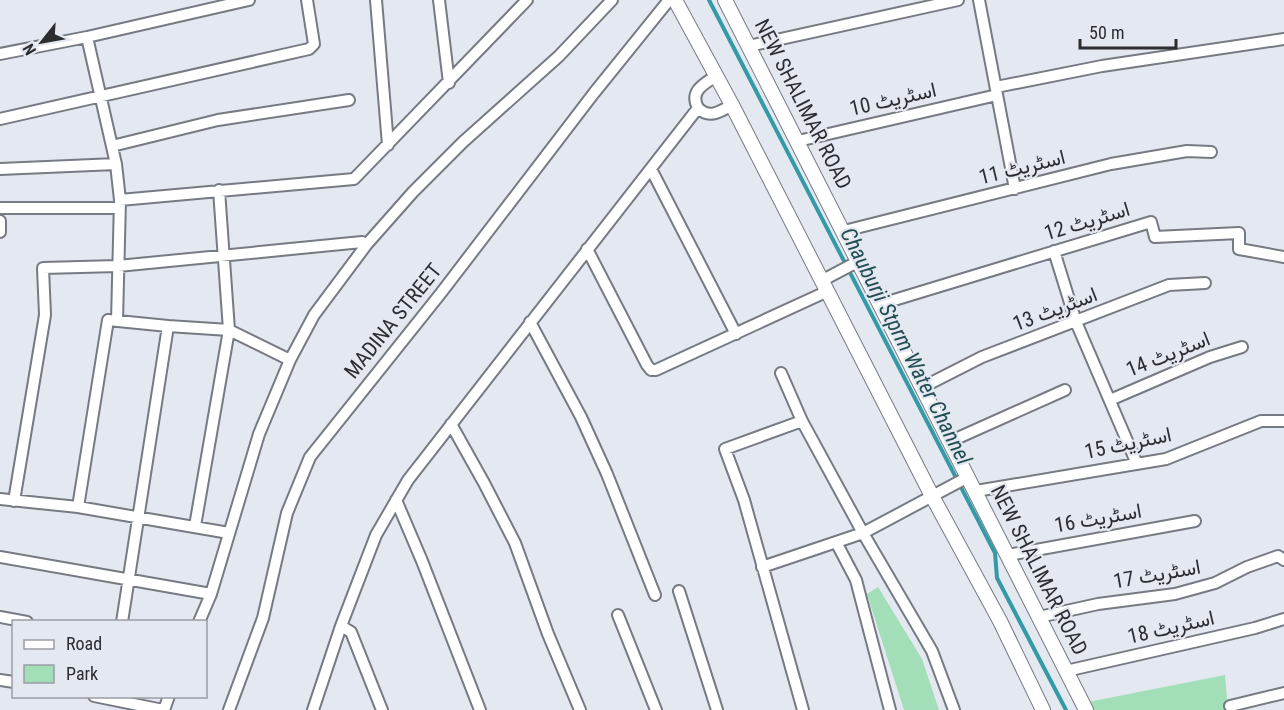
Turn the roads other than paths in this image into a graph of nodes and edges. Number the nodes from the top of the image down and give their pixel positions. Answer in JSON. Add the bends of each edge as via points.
{"nodes":[{"id":1,"x":249,"y":0,"type":"edge"},
{"id":2,"x":308,"y":0,"type":"edge"},
{"id":3,"x":376,"y":0,"type":"edge"},
{"id":4,"x":439,"y":0,"type":"edge"},
{"id":5,"x":527,"y":0,"type":"edge"},
{"id":6,"x":612,"y":0,"type":"edge"},
{"id":7,"x":669,"y":0,"type":"edge"},
{"id":8,"x":675,"y":0,"type":"edge"},
{"id":9,"x":725,"y":0,"type":"edge"},
{"id":10,"x":958,"y":0,"type":"edge"},
{"id":11,"x":979,"y":0,"type":"edge"},
{"id":12,"x":87,"y":37,"type":"junction"},
{"id":13,"x":1284,"y":39,"type":"edge"},
{"id":14,"x":749,"y":46,"type":"junction"},
{"id":15,"x":0,"y":54,"type":"edge"},
{"id":16,"x":716,"y":76,"type":"junction"},
{"id":17,"x":449,"y":83,"type":"junction"},
{"id":18,"x":996,"y":91,"type":"junction"},
{"id":19,"x":100,"y":96,"type":"junction"},
{"id":20,"x":349,"y":100,"type":"dead end"},
{"id":21,"x":732,"y":105,"type":"junction"},
{"id":22,"x":698,"y":108,"type":"junction"},
{"id":23,"x":0,"y":119,"type":"edge"},
{"id":24,"x":798,"y":141,"type":"junction"},
{"id":25,"x":388,"y":145,"type":"junction"},
{"id":26,"x":112,"y":146,"type":"junction"},
{"id":27,"x":1211,"y":152,"type":"dead end"},
{"id":28,"x":116,"y":164,"type":"junction"},
{"id":29,"x":0,"y":169,"type":"edge"},
{"id":30,"x":651,"y":169,"type":"junction"},
{"id":31,"x":1015,"y":189,"type":"junction"},
{"id":32,"x":219,"y":190,"type":"junction"},
{"id":33,"x":119,"y":204,"type":"junction"},
{"id":34,"x":0,"y":208,"type":"edge"},
{"id":35,"x":0,"y":221,"type":"edge"},
{"id":36,"x":844,"y":231,"type":"junction"},
{"id":37,"x":0,"y":232,"type":"edge"},
{"id":38,"x":367,"y":244,"type":"junction"},
{"id":39,"x":587,"y":249,"type":"junction"},
{"id":40,"x":1054,"y":251,"type":"junction"},
{"id":41,"x":224,"y":254,"type":"junction"},
{"id":42,"x":1284,"y":257,"type":"edge"},
{"id":43,"x":856,"y":263,"type":"junction"},
{"id":44,"x":118,"y":266,"type":"junction"},
{"id":45,"x":827,"y":282,"type":"junction"},
{"id":46,"x":1205,"y":283,"type":"dead end"},
{"id":47,"x":881,"y":304,"type":"junction"},
{"id":48,"x":117,"y":321,"type":"junction"},
{"id":49,"x":530,"y":322,"type":"junction"},
{"id":50,"x":1076,"y":322,"type":"junction"},
{"id":51,"x":168,"y":327,"type":"junction"},
{"id":52,"x":229,"y":330,"type":"junction"},
{"id":53,"x":736,"y":334,"type":"junction"},
{"id":54,"x":1242,"y":347,"type":"dead end"},
{"id":55,"x":290,"y":360,"type":"junction"},
{"id":56,"x":781,"y":373,"type":"dead end"},
{"id":57,"x":923,"y":387,"type":"junction"},
{"id":58,"x":1065,"y":390,"type":"dead end"},
{"id":59,"x":1110,"y":400,"type":"junction"},
{"id":60,"x":802,"y":421,"type":"junction"},
{"id":61,"x":1284,"y":421,"type":"edge"},
{"id":62,"x":451,"y":424,"type":"junction"},
{"id":63,"x":951,"y":441,"type":"junction"},
{"id":64,"x":1137,"y":464,"type":"junction"},
{"id":65,"x":965,"y":479,"type":"junction"},
{"id":66,"x":976,"y":491,"type":"junction"},
{"id":67,"x":936,"y":494,"type":"junction"},
{"id":68,"x":0,"y":499,"type":"edge"},
{"id":69,"x":396,"y":500,"type":"junction"},
{"id":70,"x":14,"y":501,"type":"junction"},
{"id":71,"x":78,"y":507,"type":"junction"},
{"id":72,"x":138,"y":517,"type":"junction"},
{"id":73,"x":1195,"y":520,"type":"dead end"},
{"id":74,"x":195,"y":526,"type":"junction"},
{"id":75,"x":229,"y":532,"type":"junction"},
{"id":76,"x":863,"y":532,"type":"junction"},
{"id":77,"x":836,"y":542,"type":"junction"},
{"id":78,"x":1008,"y":555,"type":"junction"},
{"id":79,"x":0,"y":557,"type":"edge"},
{"id":80,"x":1281,"y":558,"type":"edge"},
{"id":81,"x":762,"y":567,"type":"junction"},
{"id":82,"x":129,"y":578,"type":"junction"},
{"id":83,"x":678,"y":591,"type":"dead end"},
{"id":84,"x":211,"y":594,"type":"junction"},
{"id":85,"x":655,"y":594,"type":"dead end"},
{"id":86,"x":618,"y":615,"type":"dead end"},
{"id":87,"x":1039,"y":616,"type":"junction"},
{"id":88,"x":0,"y":617,"type":"edge"},
{"id":89,"x":1284,"y":619,"type":"edge"},
{"id":90,"x":20,"y":620,"type":"edge"},
{"id":91,"x":122,"y":620,"type":"edge"},
{"id":92,"x":200,"y":620,"type":"edge"},
{"id":93,"x":341,"y":626,"type":"junction"},
{"id":94,"x":1066,"y":671,"type":"junction"},
{"id":95,"x":1284,"y":693,"type":"edge"},
{"id":96,"x":108,"y":702,"type":"edge"},
{"id":97,"x":1230,"y":706,"type":"dead end"},
{"id":98,"x":164,"y":710,"type":"edge"},
{"id":99,"x":229,"y":710,"type":"edge"},
{"id":100,"x":313,"y":710,"type":"edge"},
{"id":101,"x":382,"y":710,"type":"edge"},
{"id":102,"x":480,"y":710,"type":"edge"},
{"id":103,"x":580,"y":710,"type":"edge"},
{"id":104,"x":656,"y":710,"type":"edge"},
{"id":105,"x":717,"y":710,"type":"edge"},
{"id":106,"x":803,"y":710,"type":"edge"},
{"id":107,"x":890,"y":710,"type":"edge"},
{"id":108,"x":954,"y":710,"type":"edge"},
{"id":109,"x":1043,"y":710,"type":"edge"},
{"id":110,"x":1086,"y":710,"type":"edge"}],
"edges":[{"from":1,"to":12,"type":"street"},
{"from":2,"to":19,"type":"street","via":[[314,44],[309,49]]},
{"from":3,"to":25,"type":"street"},
{"from":4,"to":17,"type":"street"},
{"from":5,"to":17,"type":"street"},
{"from":6,"to":38,"type":"street","via":[[559,56],[463,142]]},
{"from":7,"to":99,"type":"street","name":"MADINA STREET","via":[[310,457],[287,513],[263,618]]},
{"from":8,"to":16,"type":"street"},
{"from":9,"to":14,"type":"street","name":"NEW SHALIMAR ROAD"},
{"from":10,"to":14,"type":"street"},
{"from":11,"to":18,"type":"street"},
{"from":12,"to":15,"type":"street"},
{"from":12,"to":19,"type":"street"},
{"from":13,"to":18,"type":"street","name":"اسٹریٹ 10","via":[[1183,53]]},
{"from":14,"to":24,"type":"street","name":"NEW SHALIMAR ROAD"},
{"from":16,"to":21,"type":"street"},
{"from":16,"to":22,"type":"street","via":[[697,89]]},
{"from":17,"to":25,"type":"street"},
{"from":18,"to":24,"type":"street","name":"اسٹریٹ 10"},
{"from":18,"to":31,"type":"street"},
{"from":19,"to":23,"type":"street"},
{"from":19,"to":26,"type":"street"},
{"from":20,"to":26,"type":"street","via":[[218,120]]},
{"from":21,"to":22,"type":"street","via":[[714,114]]},
{"from":21,"to":45,"type":"street"},
{"from":22,"to":30,"type":"street"},
{"from":24,"to":36,"type":"street","name":"NEW SHALIMAR ROAD"},
{"from":25,"to":32,"type":"street","via":[[354,179]]},
{"from":26,"to":28,"type":"street"},
{"from":27,"to":31,"type":"street","name":"اسٹریٹ 11","via":[[1187,151],[1111,164]]},
{"from":28,"to":29,"type":"street"},
{"from":28,"to":33,"type":"street"},
{"from":30,"to":39,"type":"street"},
{"from":30,"to":53,"type":"street"},
{"from":31,"to":36,"type":"street","name":"اسٹریٹ 11"},
{"from":32,"to":33,"type":"street"},
{"from":32,"to":41,"type":"street"},
{"from":33,"to":34,"type":"street"},
{"from":33,"to":44,"type":"street"},
{"from":35,"to":37,"type":"street"},
{"from":36,"to":43,"type":"street","name":"NEW SHALIMAR ROAD"},
{"from":38,"to":41,"type":"street"},
{"from":38,"to":55,"type":"street","via":[[314,315]]},
{"from":39,"to":49,"type":"street"},
{"from":39,"to":53,"type":"street","via":[[651,370]]},
{"from":40,"to":42,"type":"street","name":"اسٹریٹ 12","via":[[1151,222],[1155,237],[1239,233],[1239,249]]},
{"from":40,"to":47,"type":"street","name":"اسٹریٹ 12"},
{"from":40,"to":50,"type":"street"},
{"from":41,"to":44,"type":"street"},
{"from":41,"to":52,"type":"street"},
{"from":43,"to":45,"type":"street"},
{"from":43,"to":47,"type":"street","name":"NEW SHALIMAR ROAD"},
{"from":44,"to":48,"type":"street"},
{"from":44,"to":70,"type":"street","via":[[42,269],[45,315]]},
{"from":45,"to":53,"type":"street"},
{"from":45,"to":67,"type":"street"},
{"from":46,"to":50,"type":"street","name":"اسٹریٹ 13","via":[[1168,285]]},
{"from":47,"to":57,"type":"street","name":"NEW SHALIMAR ROAD"},
{"from":48,"to":51,"type":"street"},
{"from":48,"to":71,"type":"street","via":[[107,322]]},
{"from":49,"to":62,"type":"street"},
{"from":49,"to":85,"type":"street","via":[[581,417]]},
{"from":50,"to":57,"type":"street","name":"اسٹریٹ 13","via":[[982,357]]},
{"from":50,"to":59,"type":"street"},
{"from":51,"to":52,"type":"street"},
{"from":51,"to":72,"type":"street"},
{"from":52,"to":55,"type":"street"},
{"from":52,"to":74,"type":"street"},
{"from":54,"to":59,"type":"street","name":"اسٹریٹ 14"},
{"from":55,"to":75,"type":"street","via":[[260,434]]},
{"from":56,"to":60,"type":"street"},
{"from":57,"to":63,"type":"street","name":"NEW SHALIMAR ROAD"},
{"from":58,"to":63,"type":"street"},
{"from":59,"to":64,"type":"street"},
{"from":60,"to":76,"type":"street"},
{"from":60,"to":81,"type":"street","via":[[725,449]]},
{"from":61,"to":64,"type":"street","name":"اسٹریٹ 15","via":[[1261,421],[1166,459]]},
{"from":62,"to":69,"type":"street"},
{"from":62,"to":103,"type":"street","via":[[515,543]]},
{"from":63,"to":65,"type":"street","name":"NEW SHALIMAR ROAD"},
{"from":64,"to":66,"type":"street","name":"اسٹریٹ 15"},
{"from":65,"to":66,"type":"street","name":"NEW SHALIMAR ROAD"},
{"from":65,"to":67,"type":"street"},
{"from":66,"to":78,"type":"street","name":"NEW SHALIMAR ROAD"},
{"from":67,"to":76,"type":"street"},
{"from":67,"to":109,"type":"street"},
{"from":68,"to":70,"type":"street"},
{"from":69,"to":93,"type":"street","via":[[376,535]]},
{"from":69,"to":102,"type":"street"},
{"from":70,"to":71,"type":"street"},
{"from":71,"to":72,"type":"street"},
{"from":72,"to":74,"type":"street"},
{"from":72,"to":82,"type":"street"},
{"from":73,"to":78,"type":"street","name":"اسٹریٹ 16"},
{"from":74,"to":75,"type":"street"},
{"from":75,"to":84,"type":"street"},
{"from":76,"to":77,"type":"street"},
{"from":76,"to":108,"type":"street","via":[[932,651]]},
{"from":77,"to":81,"type":"street"},
{"from":77,"to":107,"type":"street","via":[[856,580]]},
{"from":78,"to":87,"type":"street","name":"NEW SHALIMAR ROAD"},
{"from":79,"to":82,"type":"street"},
{"from":80,"to":87,"type":"street","name":"اسٹریٹ 17","via":[[1175,594]]},
{"from":81,"to":106,"type":"street"},
{"from":82,"to":84,"type":"street"},
{"from":82,"to":91,"type":"street"},
{"from":83,"to":105,"type":"street"},
{"from":84,"to":92,"type":"street"},
{"from":86,"to":104,"type":"street"},
{"from":87,"to":94,"type":"street","name":"NEW SHALIMAR ROAD"},
{"from":88,"to":90,"type":"street"},
{"from":89,"to":94,"type":"street","name":"اسٹریٹ 18"},
{"from":93,"to":100,"type":"street"},
{"from":93,"to":101,"type":"street","via":[[351,632]]},
{"from":94,"to":110,"type":"street","name":"NEW SHALIMAR ROAD"},
{"from":95,"to":97,"type":"street"},
{"from":96,"to":98,"type":"street"}]}
